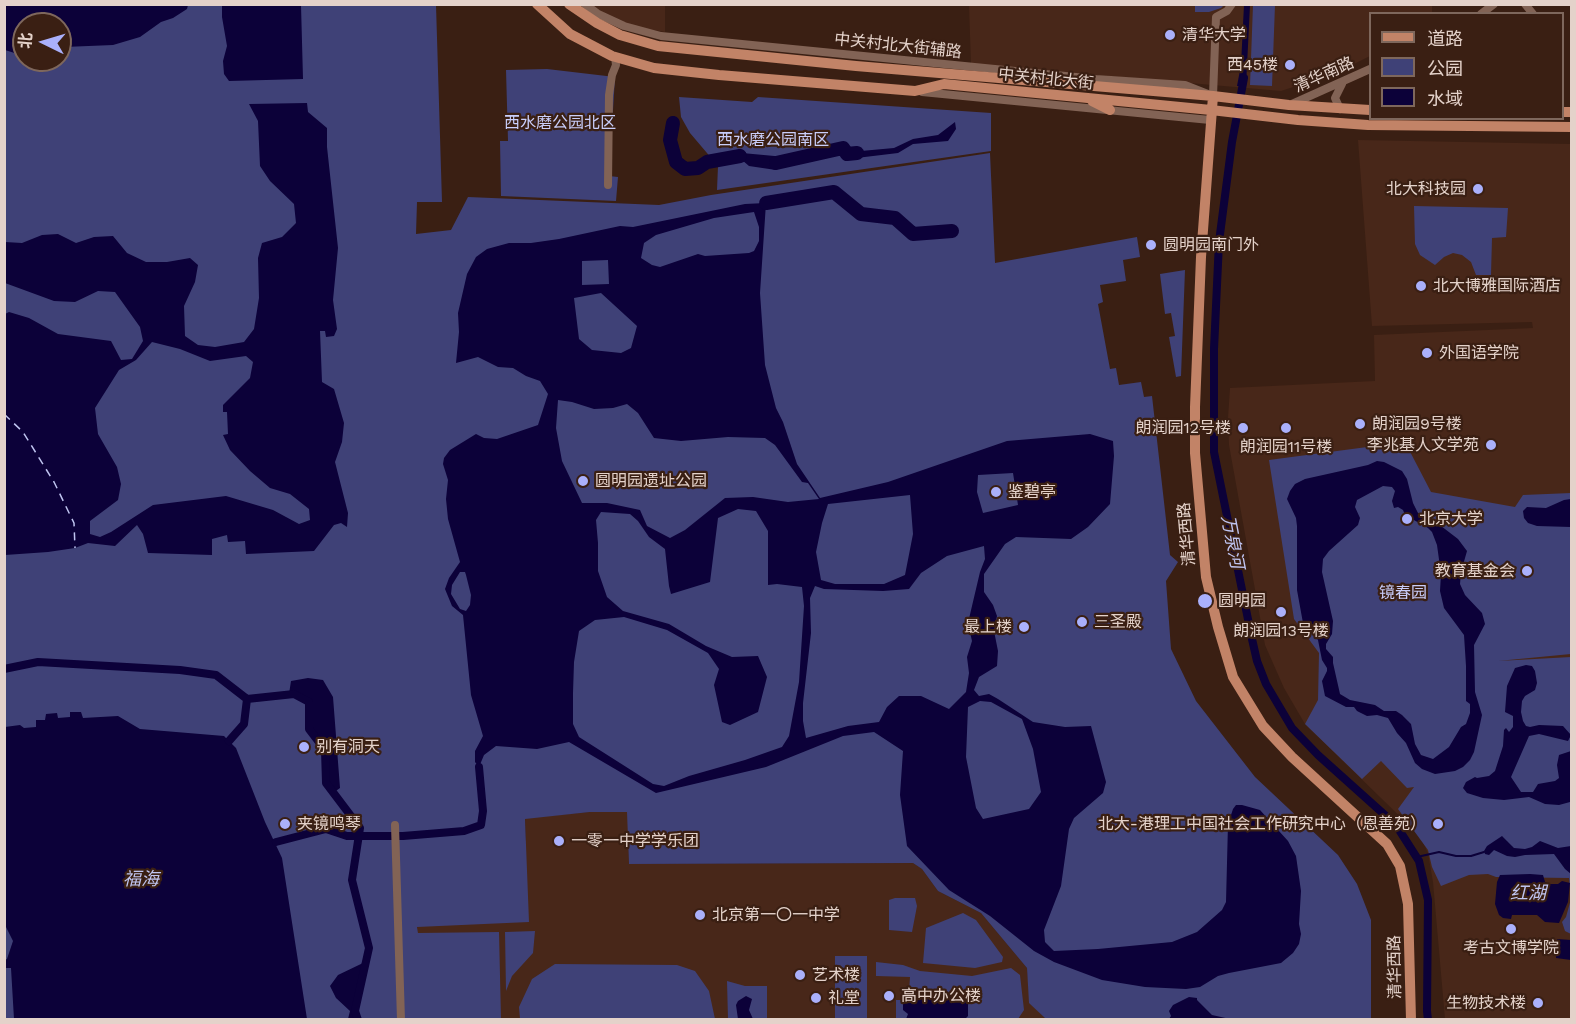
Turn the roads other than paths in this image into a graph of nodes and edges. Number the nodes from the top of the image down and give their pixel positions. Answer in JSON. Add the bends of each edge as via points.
{"nodes":[{"id":1,"x":537,"y":4,"type":"edge"},
{"id":2,"x":569,"y":4,"type":"edge"},
{"id":3,"x":585,"y":4,"type":"edge"},
{"id":4,"x":1232,"y":4,"type":"edge"},
{"id":5,"x":615,"y":57,"type":"junction"},
{"id":6,"x":1369,"y":70,"type":"edge"},
{"id":7,"x":1346,"y":81,"type":"junction"},
{"id":8,"x":915,"y":91,"type":"junction"},
{"id":9,"x":1213,"y":96,"type":"junction"},
{"id":10,"x":1087,"y":98,"type":"junction"},
{"id":11,"x":1289,"y":105,"type":"junction"},
{"id":12,"x":1340,"y":109,"type":"junction"},
{"id":13,"x":1110,"y":110,"type":"junction"},
{"id":14,"x":1369,"y":110,"type":"edge"},
{"id":15,"x":1211,"y":115,"type":"junction"},
{"id":16,"x":1572,"y":127,"type":"edge"},
{"id":17,"x":608,"y":185,"type":"dead end"},
{"id":18,"x":395,"y":825,"type":"dead end"},
{"id":19,"x":401,"y":1020,"type":"edge"},
{"id":20,"x":1411,"y":1020,"type":"edge"}],
"edges":[{"from":1,"to":5,"type":"main road","name":"中关村北大街","via":[[570,34]]},
{"from":2,"to":9,"type":"main road","name":"中关村北大街","via":[[620,35],[658,46]]},
{"from":3,"to":9,"type":"street","name":"中关村北大街辅路","via":[[624,26],[661,36],[1185,85]]},
{"from":4,"to":9,"type":"street","via":[[1216,17]]},
{"from":5,"to":8,"type":"main road","name":"中关村北大街","via":[[654,68]]},
{"from":5,"to":17,"type":"street","via":[[609,94]]},
{"from":6,"to":7,"type":"street","name":"清华南路"},
{"from":7,"to":11,"type":"street","name":"清华南路"},
{"from":7,"to":12,"type":"street","via":[[1335,98]]},
{"from":8,"to":10,"type":"main road","name":"中关村北大街","via":[[944,84]]},
{"from":8,"to":13,"type":"street"},
{"from":9,"to":11,"type":"main road","name":"中关村北大街"},
{"from":9,"to":15,"type":"main road","name":"清华西路"},
{"from":10,"to":13,"type":"main road"},
{"from":10,"to":15,"type":"main road","name":"中关村北大街"},
{"from":11,"to":12,"type":"main road","name":"中关村北大街"},
{"from":12,"to":14,"type":"main road","name":"中关村北大街"},
{"from":13,"to":15,"type":"street"},
{"from":15,"to":16,"type":"main road","name":"中关村北大街","via":[[1229,112],[1368,125]]},
{"from":15,"to":20,"type":"main road","name":"清华西路","via":[[1195,407],[1206,577],[1233,677],[1263,726],[1387,844],[1400,866],[1408,904]]},
{"from":18,"to":19,"type":"street"}]}
